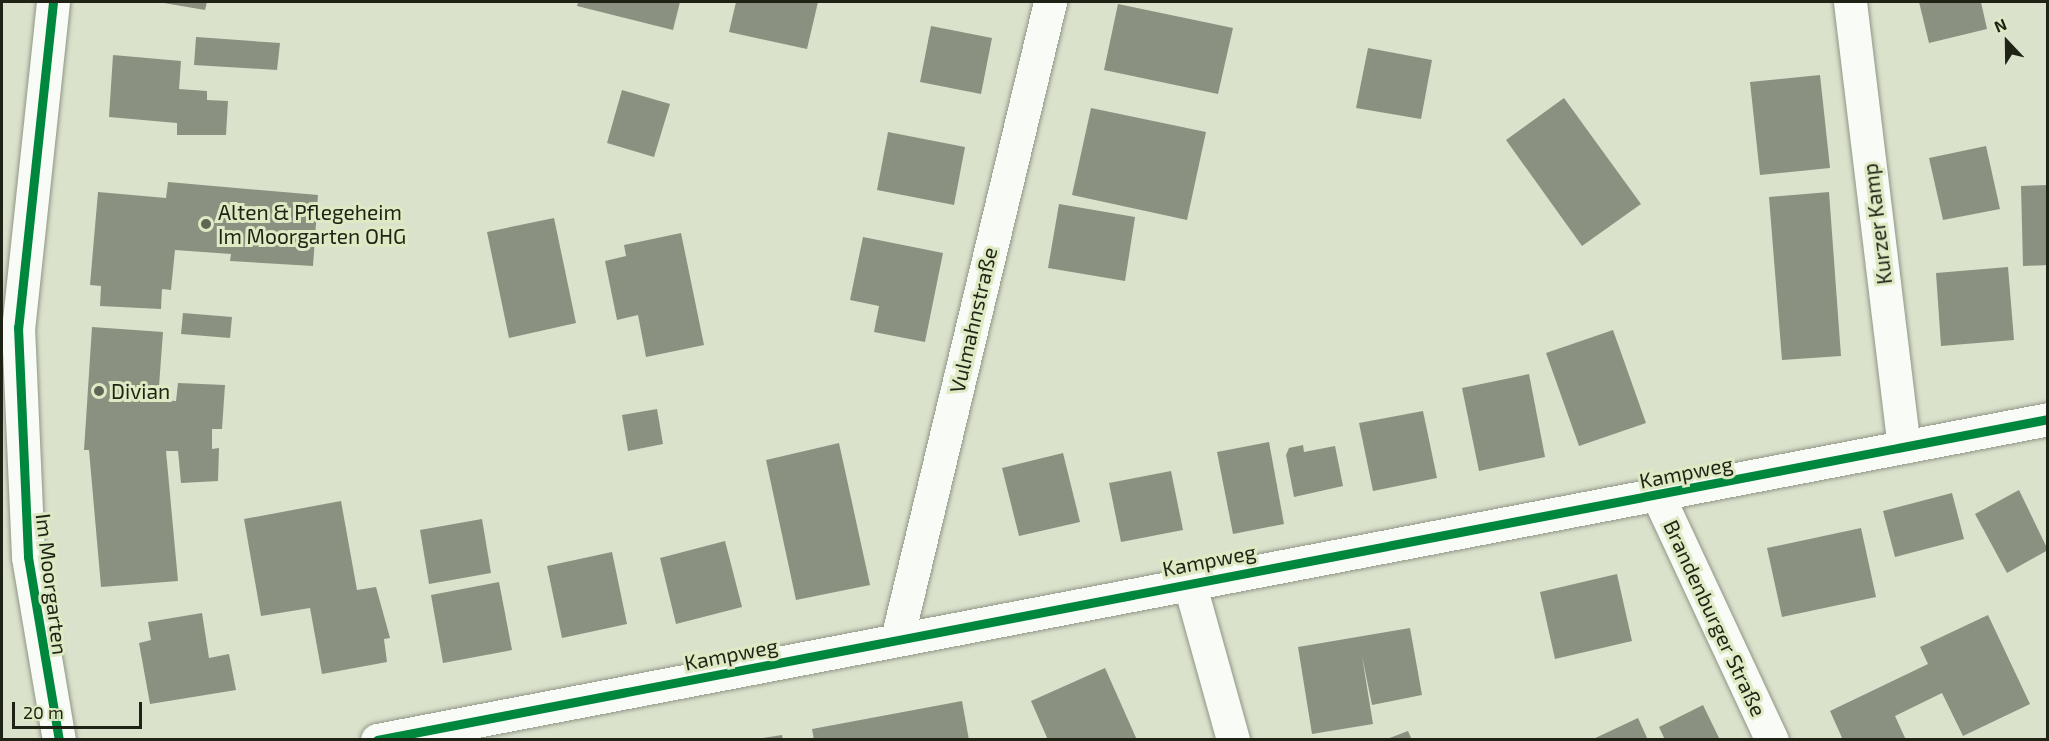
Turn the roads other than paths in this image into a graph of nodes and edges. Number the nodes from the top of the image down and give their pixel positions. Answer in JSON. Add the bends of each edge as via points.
{"nodes":[{"id":1,"x":53,"y":2,"type":"edge"},
{"id":2,"x":1050,"y":2,"type":"edge"},
{"id":3,"x":1850,"y":2,"type":"edge"},
{"id":4,"x":2048,"y":419,"type":"edge"},
{"id":5,"x":1904,"y":447,"type":"junction"},
{"id":6,"x":1658,"y":496,"type":"junction"},
{"id":7,"x":1189,"y":582,"type":"junction"},
{"id":8,"x":897,"y":639,"type":"junction"},
{"id":9,"x":59,"y":740,"type":"edge"},
{"id":10,"x":377,"y":740,"type":"edge"},
{"id":11,"x":1233,"y":740,"type":"edge"},
{"id":12,"x":1772,"y":740,"type":"edge"}],
"edges":[{"from":1,"to":9,"type":"street","name":"Im Moorgarten","via":[[18,327],[28,557]]},
{"from":2,"to":8,"type":"street","name":"Vulmahnstraße"},
{"from":3,"to":5,"type":"street","name":"Kurzer Kamp"},
{"from":4,"to":5,"type":"street","name":"Kampweg"},
{"from":5,"to":6,"type":"street","name":"Kampweg"},
{"from":6,"to":7,"type":"street","name":"Kampweg"},
{"from":6,"to":12,"type":"street","name":"Brandenburger Straße"},
{"from":7,"to":8,"type":"street","name":"Kampweg"},
{"from":7,"to":11,"type":"street"},
{"from":8,"to":10,"type":"street","name":"Kampweg"}]}
